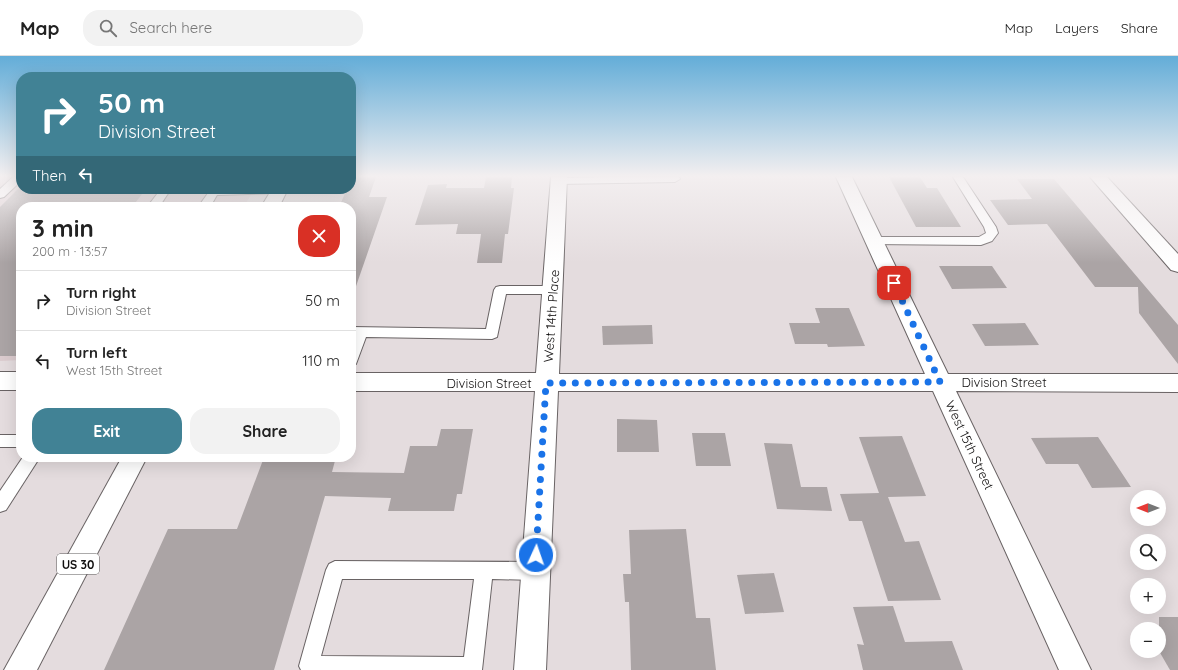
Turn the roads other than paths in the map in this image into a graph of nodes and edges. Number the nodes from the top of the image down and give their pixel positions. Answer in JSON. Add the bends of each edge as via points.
{"nodes":[{"id":1,"x":557,"y":206,"type":"edge"},
{"id":2,"x":857,"y":206,"type":"edge"},
{"id":3,"x":976,"y":206,"type":"edge"},
{"id":4,"x":1124,"y":206,"type":"edge"},
{"id":5,"x":874,"y":241,"type":"junction"},
{"id":6,"x":1178,"y":266,"type":"edge"},
{"id":7,"x":552,"y":290,"type":"junction"},
{"id":8,"x":356,"y":332,"type":"edge"},
{"id":9,"x":0,"y":381,"type":"edge"},
{"id":10,"x":16,"y":381,"type":"edge"},
{"id":11,"x":356,"y":382,"type":"edge"},
{"id":12,"x":940,"y":382,"type":"junction"},
{"id":13,"x":1178,"y":382,"type":"edge"},
{"id":14,"x":546,"y":383,"type":"junction"},
{"id":15,"x":0,"y":440,"type":"edge"},
{"id":16,"x":16,"y":441,"type":"edge"},
{"id":17,"x":29,"y":462,"type":"edge"},
{"id":18,"x":132,"y":462,"type":"edge"},
{"id":19,"x":0,"y":505,"type":"edge"},
{"id":20,"x":484,"y":570,"type":"junction"},
{"id":21,"x":536,"y":571,"type":"junction"},
{"id":22,"x":20,"y":670,"type":"edge"},
{"id":23,"x":530,"y":670,"type":"edge"},
{"id":24,"x":1075,"y":670,"type":"edge"}],
"edges":[{"from":1,"to":7,"type":"street","name":"West 14th Place"},
{"from":2,"to":5,"type":"street","name":"West 15th Street"},
{"from":3,"to":5,"type":"lane","via":[[992,233],[981,241]]},
{"from":4,"to":6,"type":"street"},
{"from":5,"to":12,"type":"street","name":"West 15th Street"},
{"from":7,"to":8,"type":"lane","via":[[500,290],[492,334]]},
{"from":7,"to":14,"type":"street","name":"West 14th Place"},
{"from":9,"to":10,"type":"street"},
{"from":11,"to":14,"type":"street","name":"Division Street"},
{"from":12,"to":13,"type":"street","name":"Division Street"},
{"from":12,"to":14,"type":"street","name":"Division Street"},
{"from":12,"to":24,"type":"street","name":"West 15th Street"},
{"from":14,"to":21,"type":"street","name":"West 14th Place"},
{"from":15,"to":16,"type":"lane"},
{"from":17,"to":19,"type":"lane"},
{"from":18,"to":22,"type":"street","number":"US 30"},
{"from":20,"to":20,"type":"lane","via":[[335,570],[309,666],[473,667]]},
{"from":20,"to":21,"type":"lane"},
{"from":21,"to":23,"type":"street","name":"West 14th Place"}]}
